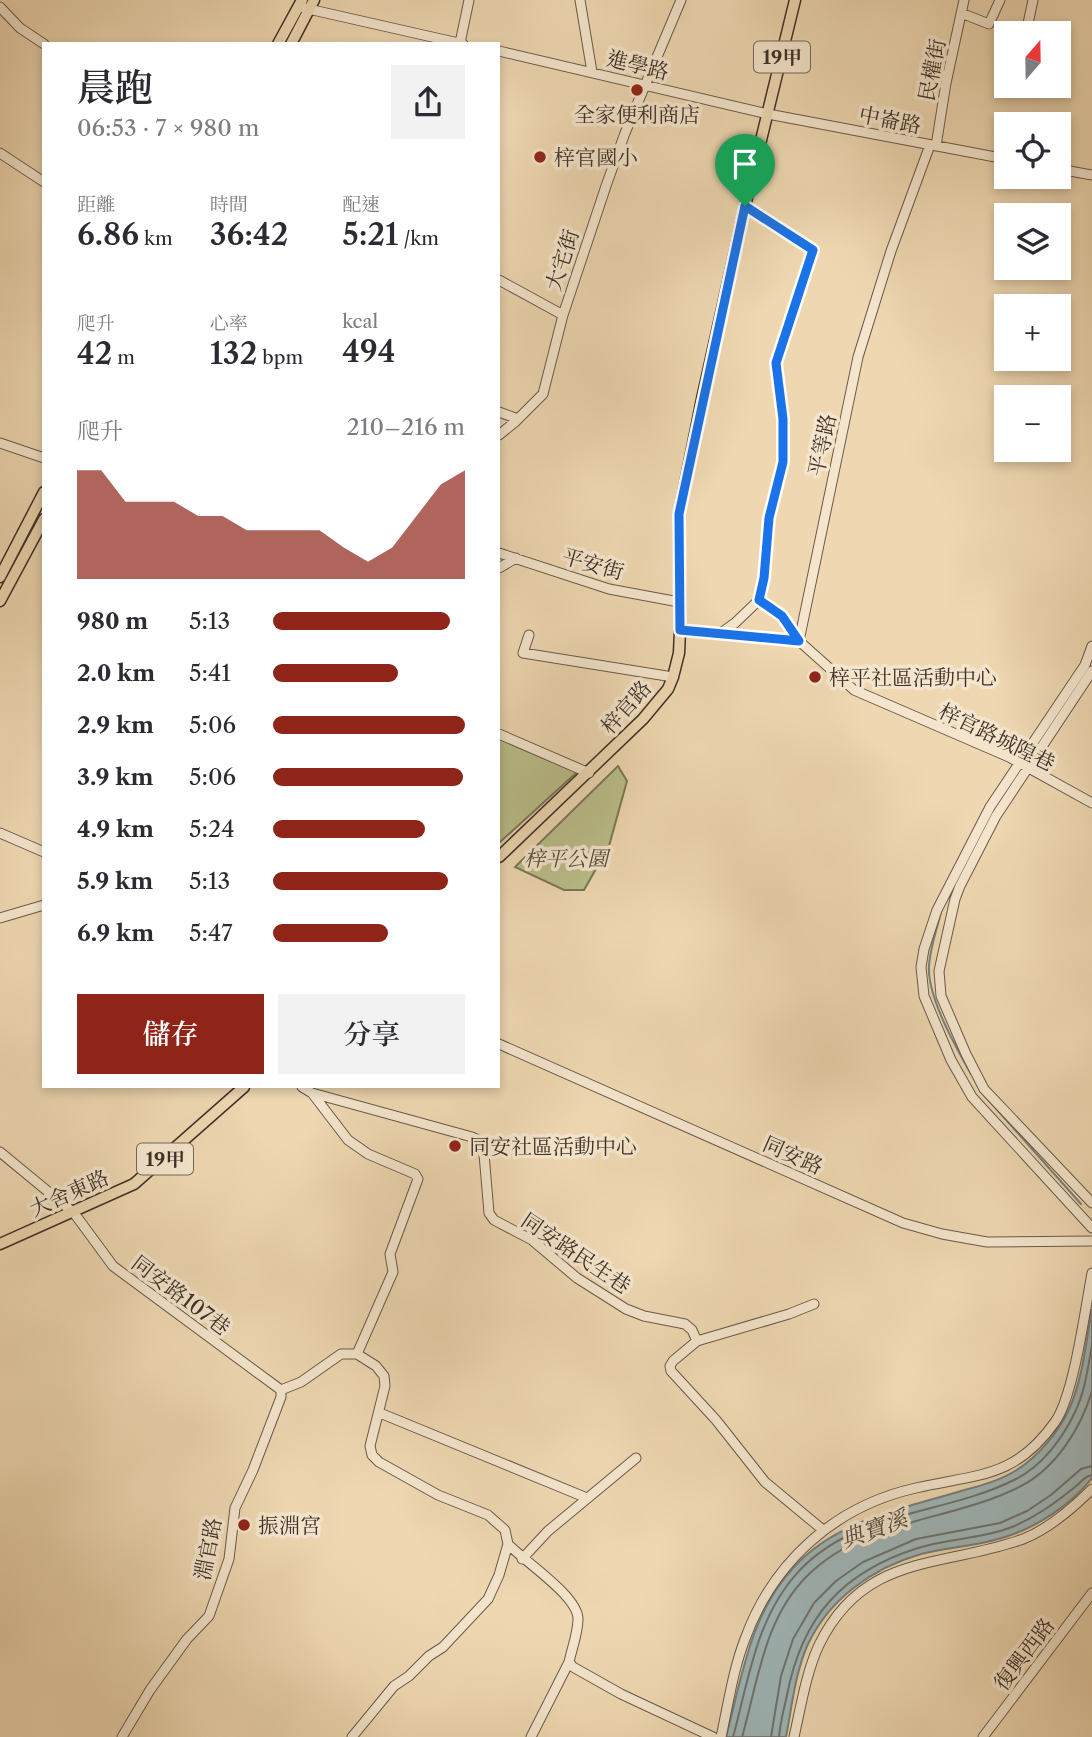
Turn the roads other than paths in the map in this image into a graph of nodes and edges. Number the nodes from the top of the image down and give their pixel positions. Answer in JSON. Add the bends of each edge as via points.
{"nodes":[{"id":1,"x":469,"y":0,"type":"edge"},
{"id":2,"x":580,"y":0,"type":"edge"},
{"id":3,"x":681,"y":0,"type":"edge"},
{"id":4,"x":795,"y":0,"type":"edge"},
{"id":5,"x":964,"y":0,"type":"edge"},
{"id":6,"x":1000,"y":0,"type":"edge"},
{"id":7,"x":1033,"y":0,"type":"edge"},
{"id":8,"x":306,"y":4,"type":"edge"},
{"id":9,"x":0,"y":7,"type":"edge"},
{"id":10,"x":961,"y":13,"type":"junction"},
{"id":11,"x":1029,"y":21,"type":"edge"},
{"id":12,"x":279,"y":42,"type":"edge"},
{"id":13,"x":292,"y":42,"type":"edge"},
{"id":14,"x":457,"y":42,"type":"edge"},
{"id":15,"x":461,"y":42,"type":"edge"},
{"id":16,"x":42,"y":43,"type":"edge"},
{"id":17,"x":500,"y":51,"type":"edge"},
{"id":18,"x":592,"y":72,"type":"junction"},
{"id":19,"x":647,"y":85,"type":"junction"},
{"id":20,"x":768,"y":114,"type":"junction"},
{"id":21,"x":933,"y":146,"type":"junction"},
{"id":22,"x":0,"y":153,"type":"edge"},
{"id":23,"x":994,"y":157,"type":"edge"},
{"id":24,"x":1071,"y":171,"type":"edge"},
{"id":25,"x":1092,"y":175,"type":"edge"},
{"id":26,"x":42,"y":181,"type":"edge"},
{"id":27,"x":745,"y":206,"type":"junction"},
{"id":28,"x":500,"y":282,"type":"edge"},
{"id":29,"x":563,"y":315,"type":"junction"},
{"id":30,"x":500,"y":412,"type":"edge"},
{"id":31,"x":518,"y":419,"type":"junction"},
{"id":32,"x":500,"y":434,"type":"edge"},
{"id":33,"x":0,"y":443,"type":"edge"},
{"id":34,"x":42,"y":457,"type":"edge"},
{"id":35,"x":42,"y":496,"type":"edge"},
{"id":36,"x":42,"y":522,"type":"edge"},
{"id":37,"x":500,"y":553,"type":"edge"},
{"id":38,"x":516,"y":558,"type":"junction"},
{"id":39,"x":500,"y":567,"type":"edge"},
{"id":40,"x":5,"y":574,"type":"edge"},
{"id":41,"x":759,"y":600,"type":"junction"},
{"id":42,"x":0,"y":601,"type":"edge"},
{"id":43,"x":679,"y":602,"type":"junction"},
{"id":44,"x":680,"y":630,"type":"junction"},
{"id":45,"x":721,"y":632,"type":"junction"},
{"id":46,"x":529,"y":635,"type":"dead end"},
{"id":47,"x":799,"y":641,"type":"junction"},
{"id":48,"x":1091,"y":650,"type":"edge"},
{"id":49,"x":1092,"y":671,"type":"edge"},
{"id":50,"x":673,"y":677,"type":"junction"},
{"id":51,"x":500,"y":734,"type":"edge"},
{"id":52,"x":1019,"y":763,"type":"junction"},
{"id":53,"x":1029,"y":767,"type":"junction"},
{"id":54,"x":589,"y":773,"type":"junction"},
{"id":55,"x":1092,"y":803,"type":"edge"},
{"id":56,"x":0,"y":832,"type":"edge"},
{"id":57,"x":42,"y":851,"type":"edge"},
{"id":58,"x":500,"y":853,"type":"edge"},
{"id":59,"x":42,"y":906,"type":"edge"},
{"id":60,"x":0,"y":918,"type":"edge"},
{"id":61,"x":500,"y":1044,"type":"edge"},
{"id":62,"x":243,"y":1088,"type":"edge"},
{"id":63,"x":304,"y":1088,"type":"edge"},
{"id":64,"x":312,"y":1093,"type":"junction"},
{"id":65,"x":0,"y":1152,"type":"edge"},
{"id":66,"x":1092,"y":1203,"type":"edge"},
{"id":67,"x":74,"y":1213,"type":"junction"},
{"id":68,"x":1092,"y":1228,"type":"edge"},
{"id":69,"x":1090,"y":1241,"type":"edge"},
{"id":70,"x":0,"y":1244,"type":"edge"},
{"id":71,"x":1092,"y":1273,"type":"edge"},
{"id":72,"x":814,"y":1304,"type":"dead end"},
{"id":73,"x":697,"y":1341,"type":"junction"},
{"id":74,"x":357,"y":1354,"type":"junction"},
{"id":75,"x":281,"y":1390,"type":"junction"},
{"id":76,"x":380,"y":1413,"type":"junction"},
{"id":77,"x":636,"y":1458,"type":"dead end"},
{"id":78,"x":1092,"y":1489,"type":"edge"},
{"id":79,"x":587,"y":1498,"type":"junction"},
{"id":80,"x":823,"y":1530,"type":"junction"},
{"id":81,"x":508,"y":1544,"type":"junction"},
{"id":82,"x":522,"y":1559,"type":"junction"},
{"id":83,"x":1092,"y":1593,"type":"edge"},
{"id":84,"x":569,"y":1662,"type":"junction"},
{"id":85,"x":122,"y":1737,"type":"edge"},
{"id":86,"x":352,"y":1737,"type":"edge"},
{"id":87,"x":531,"y":1737,"type":"edge"},
{"id":88,"x":713,"y":1737,"type":"edge"},
{"id":89,"x":721,"y":1737,"type":"edge"},
{"id":90,"x":794,"y":1737,"type":"edge"},
{"id":91,"x":983,"y":1737,"type":"edge"}],
"edges":[{"from":1,"to":15,"type":"street"},
{"from":2,"to":18,"type":"street"},
{"from":3,"to":19,"type":"street","name":"大宅街"},
{"from":4,"to":20,"type":"main road","name":"梓官路","number":"19甲"},
{"from":5,"to":10,"type":"street","name":"民權街"},
{"from":6,"to":10,"type":"street","via":[[989,23]]},
{"from":7,"to":11,"type":"street"},
{"from":8,"to":12,"type":"main road"},
{"from":8,"to":13,"type":"main road"},
{"from":8,"to":14,"type":"street"},
{"from":9,"to":16,"type":"street"},
{"from":10,"to":21,"type":"street","name":"民權街"},
{"from":17,"to":18,"type":"street","name":"進學路"},
{"from":18,"to":19,"type":"street","name":"進學路"},
{"from":19,"to":20,"type":"street","name":"進學路"},
{"from":19,"to":29,"type":"street","name":"大宅街","via":[[620,145]]},
{"from":20,"to":21,"type":"street","name":"中崙路"},
{"from":20,"to":27,"type":"main road","name":"梓官路","number":"19甲"},
{"from":21,"to":23,"type":"street","name":"中崙路"},
{"from":21,"to":47,"type":"street","name":"平等路","via":[[891,251],[858,358]]},
{"from":22,"to":26,"type":"street"},
{"from":24,"to":25,"type":"street"},
{"from":27,"to":41,"type":"street","via":[[813,250],[776,363],[783,462],[769,518]]},
{"from":27,"to":43,"type":"main road","name":"梓官路","number":"19甲","via":[[679,514]]},
{"from":28,"to":29,"type":"street"},
{"from":29,"to":31,"type":"street","name":"大宅街","via":[[543,394]]},
{"from":30,"to":31,"type":"street"},
{"from":31,"to":32,"type":"street","name":"大宅街"},
{"from":33,"to":34,"type":"street"},
{"from":35,"to":40,"type":"main road"},
{"from":36,"to":40,"type":"main road"},
{"from":37,"to":38,"type":"street","name":"平安街"},
{"from":38,"to":39,"type":"street"},
{"from":38,"to":43,"type":"street","name":"平安街","via":[[610,589]]},
{"from":40,"to":42,"type":"main road"},
{"from":41,"to":45,"type":"street"},
{"from":41,"to":47,"type":"street","name":"梓官路城隍巷","via":[[782,616]]},
{"from":43,"to":44,"type":"main road","name":"梓官路","number":"19甲"},
{"from":44,"to":45,"type":"street"},
{"from":44,"to":50,"type":"main road","name":"梓官路","number":"19甲"},
{"from":45,"to":47,"type":"street"},
{"from":46,"to":50,"type":"street","via":[[523,653]]},
{"from":47,"to":52,"type":"street","name":"梓官路城隍巷","via":[[854,690]]},
{"from":48,"to":52,"type":"street"},
{"from":49,"to":53,"type":"street"},
{"from":50,"to":54,"type":"main road","name":"梓官路","number":"19甲","via":[[653,709]]},
{"from":51,"to":54,"type":"street"},
{"from":52,"to":53,"type":"street","name":"梓官路城隍巷"},
{"from":52,"to":68,"type":"street","via":[[990,807],[937,909],[924,949],[922,986],[951,1060],[972,1097]]},
{"from":53,"to":55,"type":"street","name":"梓官路城隍巷"},
{"from":53,"to":66,"type":"street","via":[[996,816],[955,899],[939,984],[984,1089]]},
{"from":54,"to":58,"type":"main road","number":"19甲"},
{"from":56,"to":57,"type":"street"},
{"from":59,"to":60,"type":"street"},
{"from":61,"to":69,"type":"street","name":"同安路","via":[[902,1223],[988,1242]]},
{"from":62,"to":67,"type":"main road","name":"大舍東路","number":"19甲","via":[[144,1177]]},
{"from":63,"to":64,"type":"street"},
{"from":64,"to":73,"type":"street","name":"同安路民生巷","via":[[483,1142],[489,1213],[494,1220],[532,1240],[577,1278],[626,1309],[685,1324]]},
{"from":64,"to":74,"type":"street","via":[[348,1140],[418,1179],[390,1254],[393,1272]]},
{"from":65,"to":67,"type":"street","name":"同安路107巷"},
{"from":67,"to":70,"type":"main road","name":"大舍東路","number":"19甲"},
{"from":67,"to":75,"type":"street","name":"同安路107巷","via":[[113,1266]]},
{"from":71,"to":80,"type":"street","via":[[1066,1399],[1042,1439],[1007,1467],[885,1496]]},
{"from":72,"to":73,"type":"street"},
{"from":73,"to":80,"type":"street","via":[[673,1362],[671,1371],[765,1482]]},
{"from":74,"to":75,"type":"street","via":[[341,1354]]},
{"from":74,"to":76,"type":"street","via":[[384,1376]]},
{"from":75,"to":85,"type":"street","name":"淵官路","via":[[235,1508],[229,1559],[209,1615],[150,1690]]},
{"from":76,"to":79,"type":"street"},
{"from":76,"to":81,"type":"street","via":[[370,1446],[372,1455],[438,1495],[488,1515],[505,1530]]},
{"from":77,"to":79,"type":"street"},
{"from":78,"to":90,"type":"street","via":[[1035,1534],[925,1561],[877,1580],[860,1592],[820,1644]]},
{"from":79,"to":82,"type":"street"},
{"from":80,"to":89,"type":"street","via":[[774,1580],[752,1620]]},
{"from":81,"to":82,"type":"street"},
{"from":81,"to":86,"type":"street","via":[[488,1599],[443,1647],[394,1686]]},
{"from":82,"to":84,"type":"street","via":[[553,1583],[577,1612]]},
{"from":83,"to":91,"type":"street","name":"復興西路"},
{"from":84,"to":87,"type":"street"},
{"from":84,"to":88,"type":"street","via":[[621,1694]]}]}
